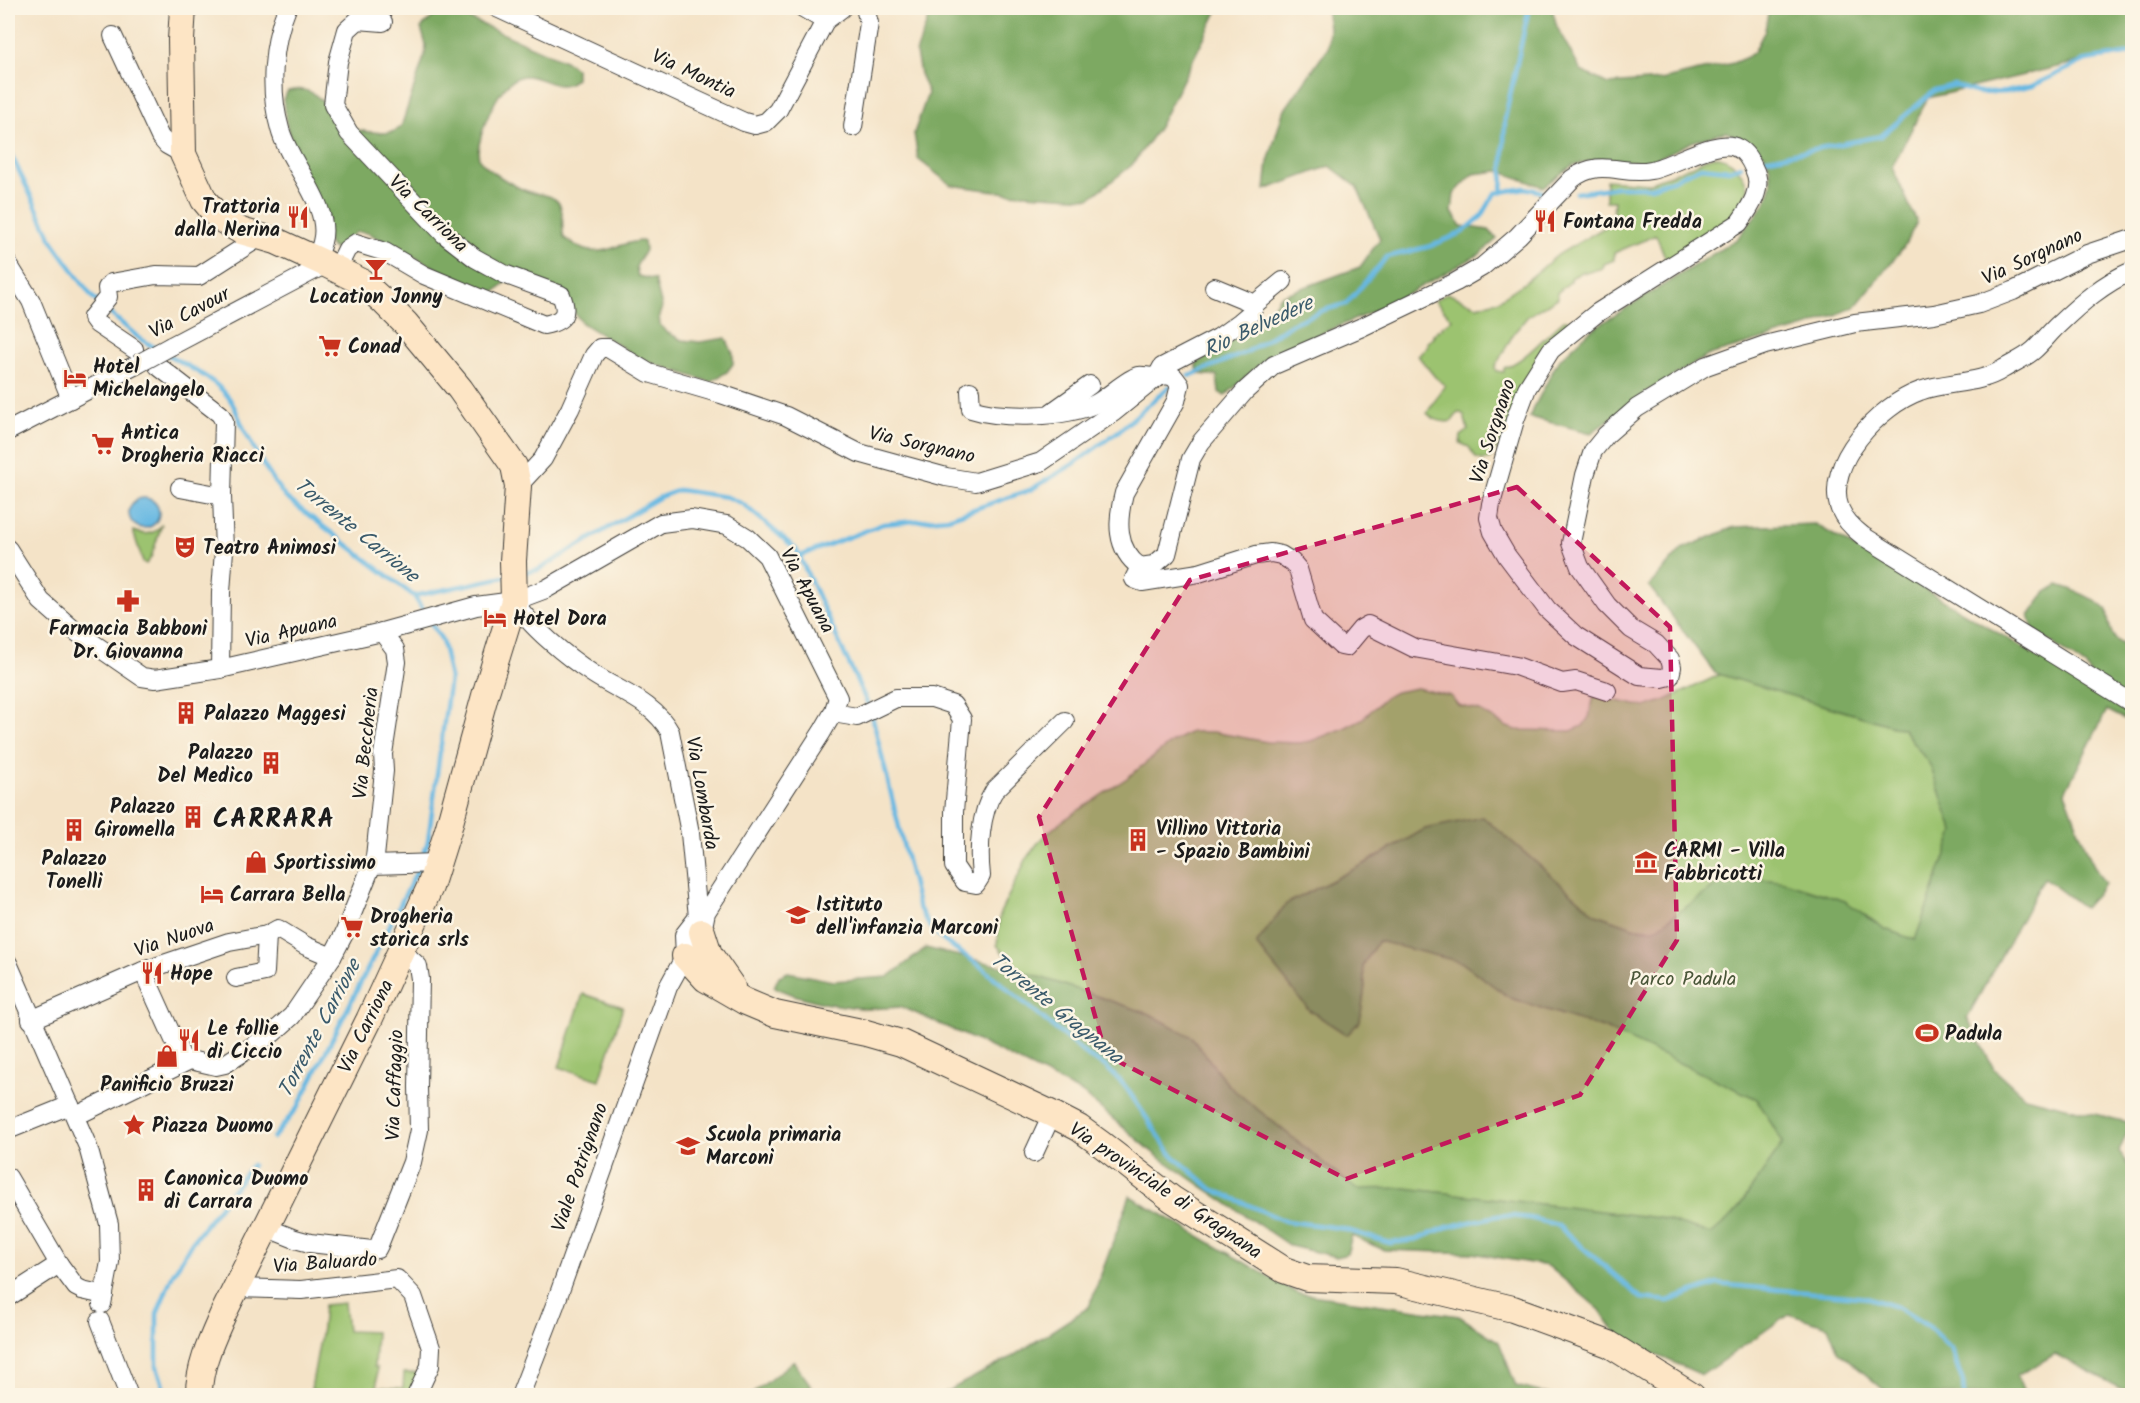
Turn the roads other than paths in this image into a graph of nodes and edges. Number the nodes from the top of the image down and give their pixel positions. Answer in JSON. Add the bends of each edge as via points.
{"nodes":[{"id":1,"x":183,"y":8,"type":"edge"},
{"id":2,"x":287,"y":8,"type":"edge"},
{"id":3,"x":497,"y":8,"type":"edge"},
{"id":4,"x":803,"y":8,"type":"edge"},
{"id":5,"x":842,"y":8,"type":"edge"},
{"id":6,"x":865,"y":8,"type":"edge"},
{"id":7,"x":825,"y":21,"type":"junction"},
{"id":8,"x":383,"y":22,"type":"dead end"},
{"id":9,"x":113,"y":36,"type":"dead end"},
{"id":10,"x":853,"y":127,"type":"dead end"},
{"id":11,"x":183,"y":154,"type":"junction"},
{"id":12,"x":260,"y":237,"type":"junction"},
{"id":13,"x":2133,"y":239,"type":"edge"},
{"id":14,"x":8,"y":264,"type":"edge"},
{"id":15,"x":326,"y":264,"type":"junction"},
{"id":16,"x":2133,"y":271,"type":"edge"},
{"id":17,"x":1283,"y":281,"type":"dead end"},
{"id":18,"x":1214,"y":287,"type":"dead end"},
{"id":19,"x":1255,"y":304,"type":"junction"},
{"id":20,"x":136,"y":357,"type":"junction"},
{"id":21,"x":158,"y":366,"type":"dead end"},
{"id":22,"x":1161,"y":376,"type":"junction"},
{"id":23,"x":1090,"y":385,"type":"dead end"},
{"id":24,"x":970,"y":391,"type":"dead end"},
{"id":25,"x":71,"y":399,"type":"junction"},
{"id":26,"x":1050,"y":413,"type":"junction"},
{"id":27,"x":8,"y":431,"type":"edge"},
{"id":28,"x":518,"y":486,"type":"junction"},
{"id":29,"x":180,"y":488,"type":"dead end"},
{"id":30,"x":222,"y":496,"type":"junction"},
{"id":31,"x":1882,"y":534,"type":"dead end"},
{"id":32,"x":8,"y":549,"type":"edge"},
{"id":33,"x":1140,"y":567,"type":"junction"},
{"id":34,"x":1915,"y":567,"type":"junction"},
{"id":35,"x":514,"y":585,"type":"junction"},
{"id":36,"x":382,"y":632,"type":"junction"},
{"id":37,"x":542,"y":633,"type":"junction"},
{"id":38,"x":509,"y":640,"type":"junction"},
{"id":39,"x":220,"y":669,"type":"junction"},
{"id":40,"x":1607,"y":691,"type":"dead end"},
{"id":41,"x":2133,"y":703,"type":"edge"},
{"id":42,"x":833,"y":713,"type":"junction"},
{"id":43,"x":1065,"y":721,"type":"dead end"},
{"id":44,"x":434,"y":863,"type":"junction"},
{"id":45,"x":373,"y":865,"type":"junction"},
{"id":46,"x":702,"y":920,"type":"junction"},
{"id":47,"x":267,"y":934,"type":"junction"},
{"id":48,"x":402,"y":951,"type":"junction"},
{"id":49,"x":685,"y":956,"type":"junction"},
{"id":50,"x":332,"y":957,"type":"junction"},
{"id":51,"x":8,"y":963,"type":"edge"},
{"id":52,"x":142,"y":971,"type":"junction"},
{"id":53,"x":236,"y":978,"type":"dead end"},
{"id":54,"x":744,"y":1000,"type":"junction"},
{"id":55,"x":31,"y":1020,"type":"junction"},
{"id":56,"x":184,"y":1062,"type":"junction"},
{"id":57,"x":73,"y":1110,"type":"junction"},
{"id":58,"x":1052,"y":1114,"type":"junction"},
{"id":59,"x":8,"y":1130,"type":"edge"},
{"id":60,"x":1034,"y":1153,"type":"dead end"},
{"id":61,"x":8,"y":1178,"type":"edge"},
{"id":62,"x":265,"y":1227,"type":"junction"},
{"id":63,"x":59,"y":1264,"type":"junction"},
{"id":64,"x":235,"y":1288,"type":"junction"},
{"id":65,"x":8,"y":1297,"type":"edge"},
{"id":66,"x":102,"y":1306,"type":"junction"},
{"id":67,"x":129,"y":1395,"type":"edge"},
{"id":68,"x":199,"y":1395,"type":"edge"},
{"id":69,"x":416,"y":1395,"type":"edge"},
{"id":70,"x":520,"y":1395,"type":"edge"},
{"id":71,"x":1692,"y":1395,"type":"edge"}],
"edges":[{"from":1,"to":11,"type":"main road","name":"Via Carriona"},
{"from":2,"to":15,"type":"street","via":[[276,50],[273,91],[280,130],[321,209]]},
{"from":3,"to":7,"type":"street","name":"Via Montia","via":[[756,125],[766,122],[778,110]]},
{"from":4,"to":7,"type":"street"},
{"from":5,"to":7,"type":"street","name":"Via Montia"},
{"from":6,"to":10,"type":"street","via":[[869,23]]},
{"from":8,"to":15,"type":"street","name":"Via Carriona","via":[[358,20],[347,30],[333,105],[349,133],[444,234],[504,274],[561,295],[564,315],[558,322],[544,325],[424,275],[385,252],[356,243]]},
{"from":9,"to":11,"type":"street","name":"Via Carriona","via":[[160,137]]},
{"from":11,"to":12,"type":"main road","name":"Via Carriona","via":[[204,200],[219,218]]},
{"from":12,"to":15,"type":"main road","name":"Via Carriona"},
{"from":12,"to":20,"type":"street","via":[[199,276],[156,274],[111,283],[95,320]]},
{"from":13,"to":33,"type":"street","name":"Via Sorgnano","via":[[2087,254],[1979,304],[1855,324],[1765,345],[1706,366],[1637,408],[1606,435],[1593,451],[1585,475],[1571,543],[1580,567],[1607,605],[1670,659],[1670,676],[1639,676],[1576,636],[1547,609],[1493,532],[1491,504],[1527,388],[1551,350],[1598,313],[1739,223],[1751,207],[1758,187],[1757,175],[1737,147],[1711,148],[1647,171],[1584,170],[1482,267],[1362,327],[1274,365],[1245,391],[1201,442],[1191,459],[1167,554],[1154,565]]},
{"from":14,"to":25,"type":"street","via":[[31,301]]},
{"from":15,"to":20,"type":"street","name":"Via Cavour","bridge":true,"via":[[171,346]]},
{"from":15,"to":28,"type":"main road","name":"Via Carriona","via":[[362,282],[451,378],[514,466]]},
{"from":16,"to":34,"type":"street","via":[[2090,296],[2033,351],[1996,374],[1920,390],[1895,403],[1869,425],[1845,459],[1839,476],[1840,510],[1850,526],[1863,536]]},
{"from":17,"to":19,"type":"street"},
{"from":18,"to":19,"type":"street"},
{"from":19,"to":22,"type":"street","via":[[1252,312],[1218,338],[1162,366]]},
{"from":20,"to":25,"type":"street","name":"Via Cavour"},
{"from":21,"to":30,"type":"street","via":[[224,421]]},
{"from":22,"to":26,"type":"street","via":[[1137,376],[1095,404]]},
{"from":22,"to":28,"type":"street","name":"Via Sorgnano","via":[[1041,462],[976,482],[859,453],[786,416],[649,373],[608,348],[600,348],[543,459]]},
{"from":22,"to":33,"type":"street","via":[[1174,377],[1180,385],[1176,401],[1124,493],[1120,509],[1124,552]]},
{"from":23,"to":26,"type":"street"},
{"from":24,"to":26,"type":"street","via":[[971,409],[981,412],[1009,416]]},
{"from":25,"to":27,"type":"street","name":"Via Cavour"},
{"from":28,"to":35,"type":"main road","name":"Via Carriona"},
{"from":29,"to":30,"type":"street"},
{"from":30,"to":39,"type":"street"},
{"from":31,"to":34,"type":"street"},
{"from":32,"to":39,"type":"street","name":"Via Apuana","via":[[41,601],[75,631],[142,677],[166,678]]},
{"from":33,"to":40,"type":"street","via":[[1134,579],[1142,582],[1199,573],[1256,555],[1281,555],[1298,569],[1313,620],[1341,646],[1346,647],[1368,625],[1414,648],[1516,666],[1562,683],[1576,681]]},
{"from":34,"to":41,"type":"street"},
{"from":35,"to":36,"type":"street","name":"Via Apuana","via":[[476,606]]},
{"from":35,"to":37,"type":"street","name":"Via Lombarda","via":[[522,614]]},
{"from":35,"to":38,"type":"main road","name":"Via Carriona"},
{"from":35,"to":42,"type":"street","name":"Via Apuana","via":[[546,589],[661,523],[692,519],[727,525],[767,556],[838,698]]},
{"from":36,"to":39,"type":"street","name":"Via Apuana"},
{"from":36,"to":45,"type":"street","name":"Via Beccheria","via":[[396,648],[397,662],[383,754]]},
{"from":37,"to":38,"type":"street","via":[[521,633]]},
{"from":37,"to":46,"type":"street","name":"Via Lombarda","via":[[592,673],[664,720],[670,732],[690,833]]},
{"from":38,"to":44,"type":"main road","name":"Via Carriona","via":[[486,692]]},
{"from":42,"to":43,"type":"street","via":[[857,717],[896,698],[932,698],[952,705],[962,719],[954,866],[965,882],[976,884],[981,876],[983,814],[987,802]]},
{"from":42,"to":46,"type":"street","name":"Viale Potrignano"},
{"from":44,"to":45,"type":"street"},
{"from":44,"to":48,"type":"main road","name":"Via Carriona","via":[[430,887]]},
{"from":45,"to":50,"type":"street","name":"Via Beccheria"},
{"from":46,"to":49,"type":"street","name":"Viale Potrignano"},
{"from":46,"to":54,"type":"main road","via":[[709,954]]},
{"from":47,"to":50,"type":"street","name":"Via Nuova","via":[[278,929]]},
{"from":47,"to":52,"type":"street","name":"Via Nuova","via":[[229,942]]},
{"from":47,"to":53,"type":"street","via":[[265,972]]},
{"from":48,"to":62,"type":"main road","name":"Via Carriona"},
{"from":48,"to":62,"type":"street","name":"Via Caffaggio","via":[[418,966],[420,980],[419,1130],[412,1162],[379,1245],[372,1250],[310,1243]]},
{"from":49,"to":54,"type":"main road","name":"Via provinciale di Gragnana","via":[[706,979]]},
{"from":49,"to":70,"type":"street","name":"Viale Potrignano","via":[[668,987]]},
{"from":50,"to":56,"type":"street","name":"Via Beccheria","via":[[292,1016],[273,1033],[225,1064]]},
{"from":51,"to":55,"type":"street"},
{"from":52,"to":55,"type":"street","name":"Via Nuova"},
{"from":52,"to":56,"type":"street"},
{"from":54,"to":58,"type":"main road","name":"Via provinciale di Gragnana","via":[[775,1014],[901,1043]]},
{"from":55,"to":57,"type":"street"},
{"from":56,"to":57,"type":"street"},
{"from":57,"to":59,"type":"street"},
{"from":57,"to":66,"type":"street","via":[[110,1224],[110,1262]]},
{"from":58,"to":60,"type":"street"},
{"from":58,"to":71,"type":"main road","name":"Via provinciale di Gragnana","via":[[1101,1144],[1172,1199],[1284,1270],[1307,1278],[1396,1281],[1513,1310],[1608,1344]]},
{"from":61,"to":63,"type":"street"},
{"from":62,"to":64,"type":"main road","name":"Via Carriona"},
{"from":63,"to":65,"type":"street"},
{"from":63,"to":66,"type":"street","via":[[76,1287]]},
{"from":64,"to":68,"type":"main road","name":"Via Carriona","via":[[212,1340]]},
{"from":64,"to":69,"type":"street","name":"Via Baluardo","via":[[301,1290],[397,1279],[413,1296],[431,1348],[430,1366]]},
{"from":66,"to":67,"type":"street","via":[[100,1325]]}]}
